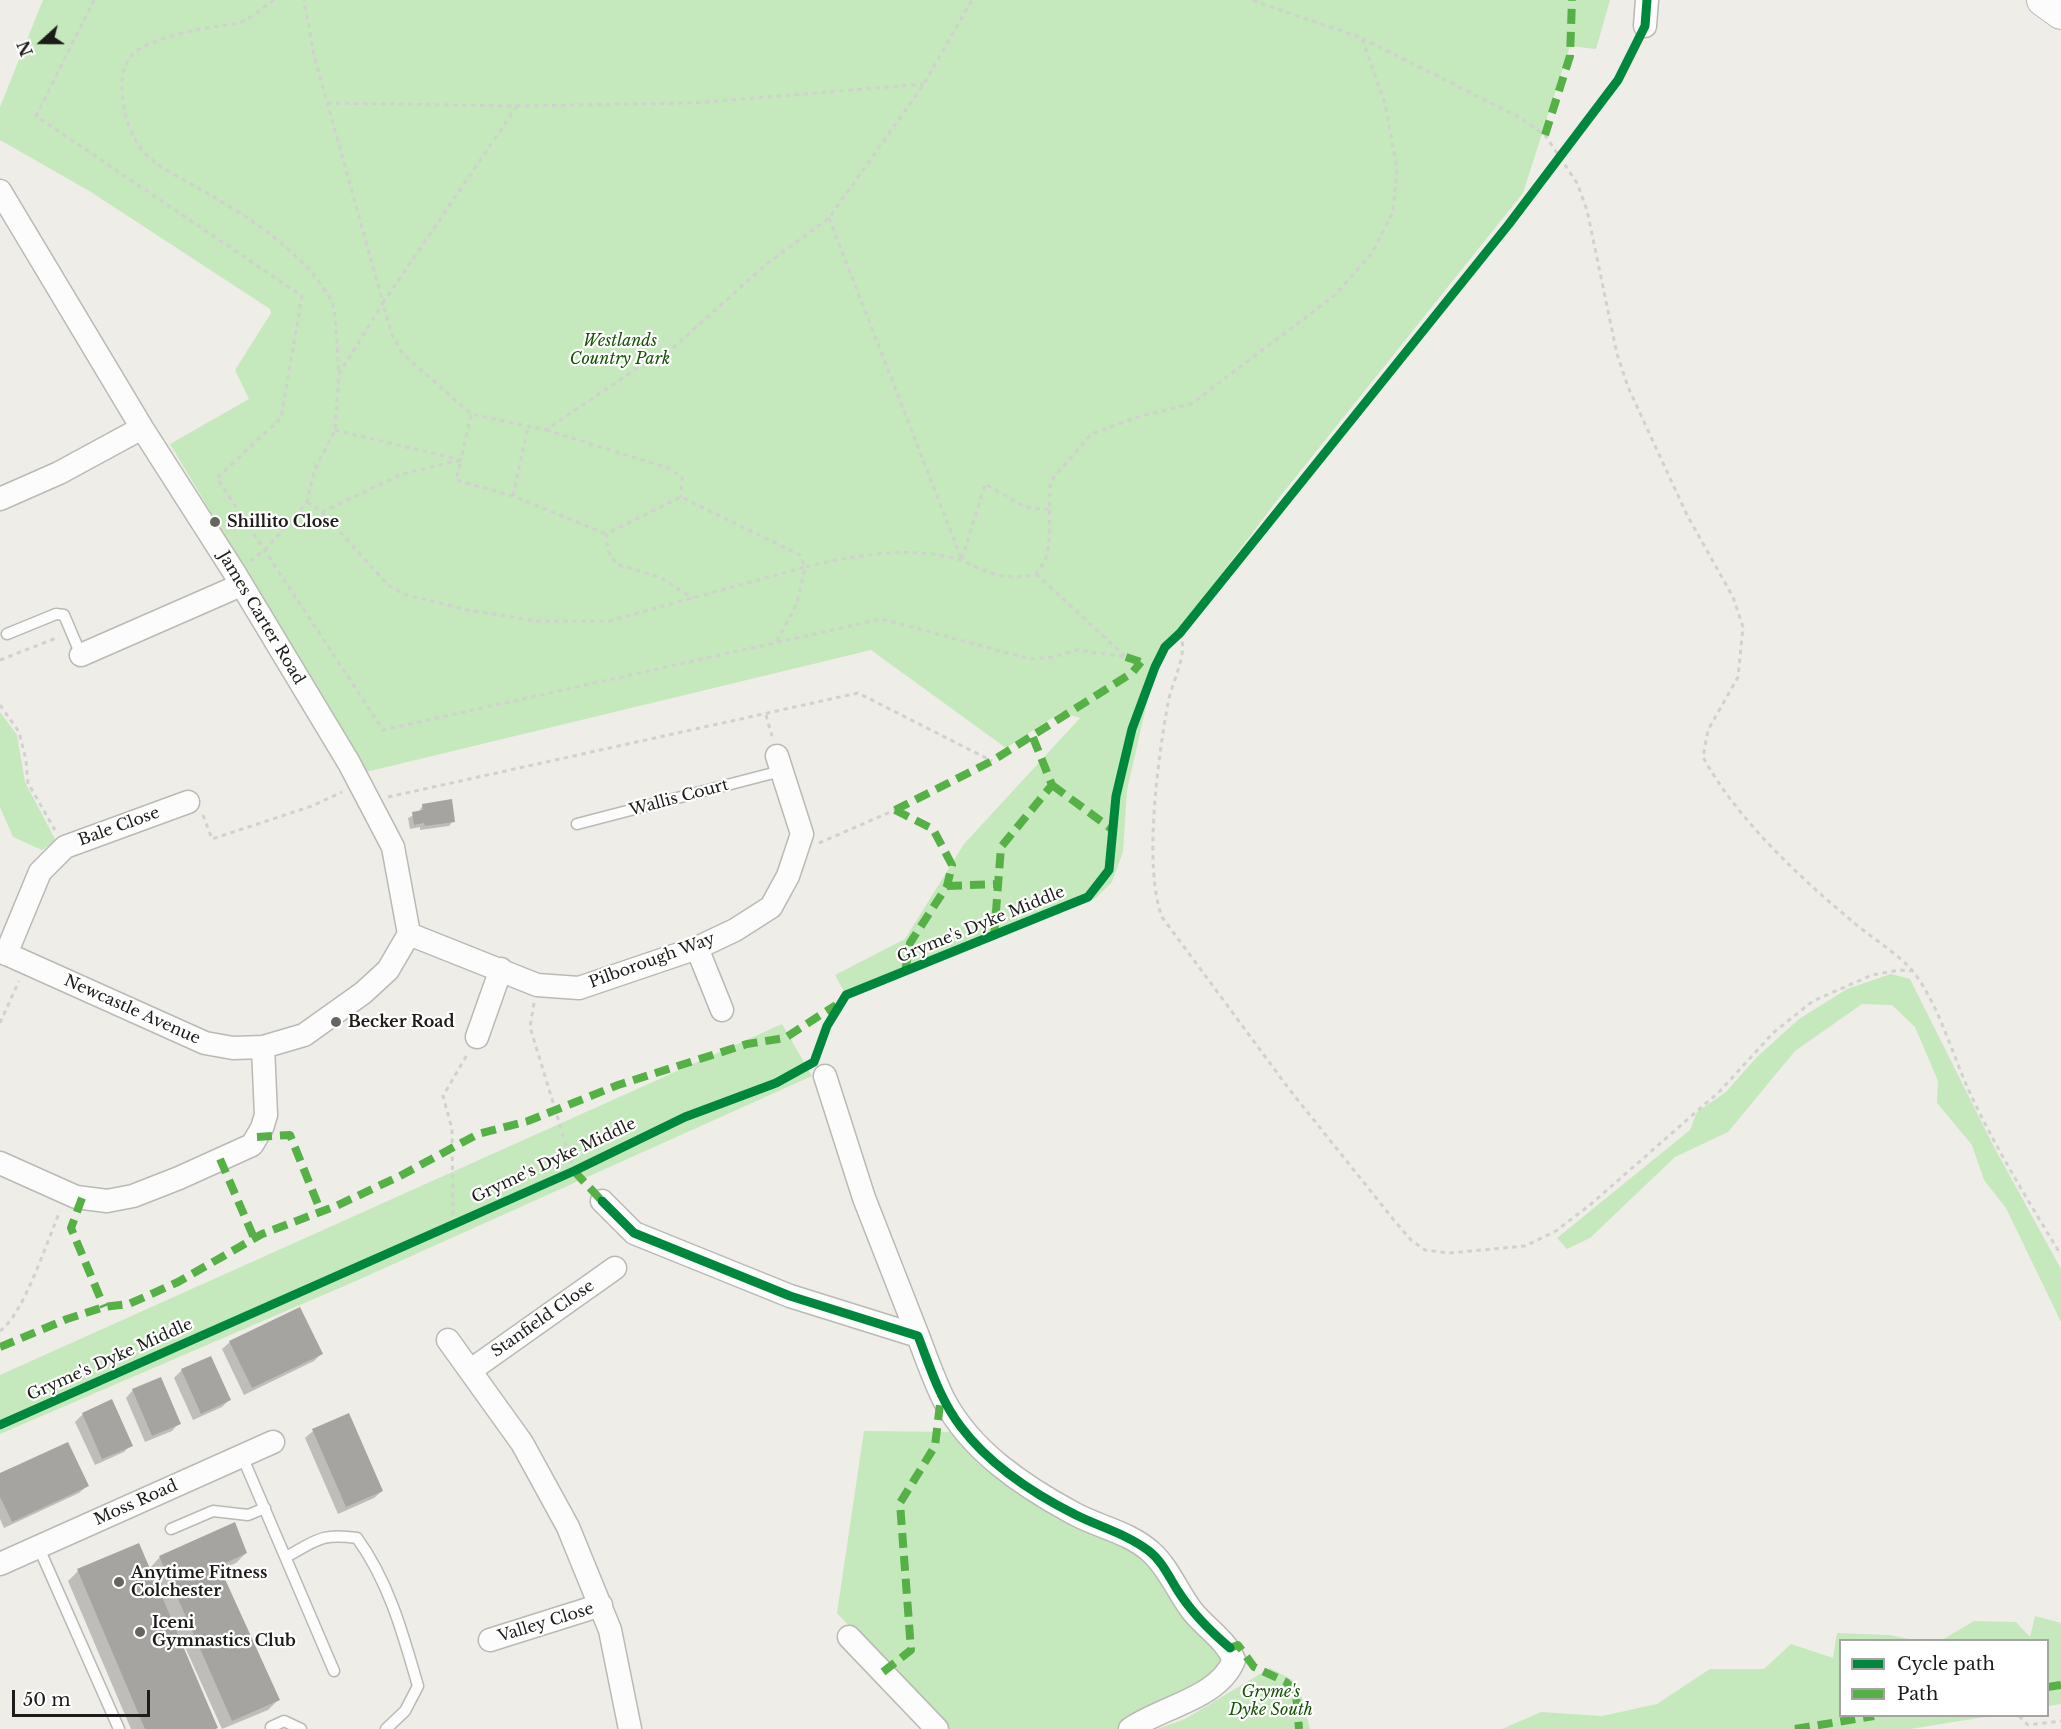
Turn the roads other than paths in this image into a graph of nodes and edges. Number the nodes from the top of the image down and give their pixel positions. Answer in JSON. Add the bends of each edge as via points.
{"nodes":[{"id":1,"x":1647,"y":0,"type":"edge"},
{"id":2,"x":2043,"y":0,"type":"edge"},
{"id":3,"x":2061,"y":13,"type":"edge"},
{"id":4,"x":1645,"y":26,"type":"dead end"},
{"id":5,"x":0,"y":191,"type":"edge"},
{"id":6,"x":142,"y":428,"type":"junction"},
{"id":7,"x":0,"y":500,"type":"edge"},
{"id":8,"x":238,"y":578,"type":"junction"},
{"id":9,"x":7,"y":634,"type":"dead end"},
{"id":10,"x":81,"y":655,"type":"joint"},
{"id":11,"x":779,"y":763,"type":"joint"},
{"id":12,"x":188,"y":802,"type":"road end"},
{"id":13,"x":577,"y":825,"type":"dead end"},
{"id":14,"x":409,"y":934,"type":"junction"},
{"id":15,"x":697,"y":948,"type":"junction"},
{"id":16,"x":3,"y":953,"type":"edge"},
{"id":17,"x":501,"y":969,"type":"junction"},
{"id":18,"x":722,"y":1010,"type":"dead end"},
{"id":19,"x":477,"y":1037,"type":"road end"},
{"id":20,"x":263,"y":1047,"type":"junction"},
{"id":21,"x":825,"y":1076,"type":"dead end"},
{"id":22,"x":0,"y":1163,"type":"edge"},
{"id":23,"x":602,"y":1201,"type":"dead end"},
{"id":24,"x":615,"y":1268,"type":"dead end"},
{"id":25,"x":918,"y":1336,"type":"junction"},
{"id":26,"x":448,"y":1340,"type":"dead end"},
{"id":27,"x":471,"y":1370,"type":"junction"},
{"id":28,"x":273,"y":1442,"type":"dead end"},
{"id":29,"x":243,"y":1456,"type":"junction"},
{"id":30,"x":264,"y":1508,"type":"junction"},
{"id":31,"x":171,"y":1529,"type":"dead end"},
{"id":32,"x":38,"y":1546,"type":"junction"},
{"id":33,"x":286,"y":1557,"type":"junction"},
{"id":34,"x":0,"y":1564,"type":"edge"},
{"id":35,"x":601,"y":1605,"type":"junction"},
{"id":36,"x":66,"y":1607,"type":"junction"},
{"id":37,"x":55,"y":1612,"type":"dead end"},
{"id":38,"x":849,"y":1637,"type":"dead end"},
{"id":39,"x":490,"y":1640,"type":"dead end"},
{"id":40,"x":334,"y":1671,"type":"dead end"},
{"id":41,"x":271,"y":1726,"type":"dead end"},
{"id":42,"x":117,"y":1728,"type":"edge"},
{"id":43,"x":301,"y":1729,"type":"edge"},
{"id":44,"x":386,"y":1729,"type":"edge"},
{"id":45,"x":630,"y":1729,"type":"edge"},
{"id":46,"x":937,"y":1729,"type":"edge"},
{"id":47,"x":1130,"y":1729,"type":"edge"}],
"edges":[{"from":1,"to":4,"type":"street"},
{"from":2,"to":3,"type":"main road"},
{"from":5,"to":6,"type":"street","name":"James Carter Road"},
{"from":6,"to":7,"type":"street"},
{"from":6,"to":8,"type":"street","name":"James Carter Road"},
{"from":8,"to":10,"type":"street"},
{"from":8,"to":14,"type":"street","name":"James Carter Road","via":[[393,848]]},
{"from":9,"to":10,"type":"lane","via":[[56,614],[63,615]]},
{"from":11,"to":13,"type":"lane","name":"Wallis Court"},
{"from":11,"to":15,"type":"street","name":"Pilborough Way","via":[[802,834],[796,854],[771,907]]},
{"from":12,"to":16,"type":"street","name":"Bale Close","via":[[65,847],[40,872]]},
{"from":14,"to":17,"type":"street","name":"Pilborough Way"},
{"from":14,"to":20,"type":"street","name":"Newcastle Avenue","via":[[388,970],[363,993],[304,1035]]},
{"from":15,"to":17,"type":"street","name":"Pilborough Way","via":[[579,988],[537,985]]},
{"from":15,"to":18,"type":"street"},
{"from":16,"to":20,"type":"street","name":"Newcastle Avenue","via":[[205,1043],[233,1048]]},
{"from":17,"to":19,"type":"street"},
{"from":20,"to":22,"type":"street","via":[[266,1115],[252,1145],[133,1196],[107,1201],[68,1193]]},
{"from":21,"to":25,"type":"street","via":[[864,1198]]},
{"from":23,"to":25,"type":"street","via":[[634,1233],[790,1296]]},
{"from":24,"to":27,"type":"street","name":"Stanfield Close"},
{"from":25,"to":47,"type":"street","via":[[944,1400],[980,1448],[1046,1497],[1150,1551],[1193,1612],[1230,1648],[1234,1660],[1228,1674],[1208,1690]]},
{"from":26,"to":27,"type":"street"},
{"from":27,"to":35,"type":"street","via":[[527,1453],[568,1527]]},
{"from":28,"to":29,"type":"street","name":"Moss Road"},
{"from":29,"to":30,"type":"lane"},
{"from":29,"to":32,"type":"street","name":"Moss Road"},
{"from":30,"to":31,"type":"lane","via":[[248,1515],[213,1511]]},
{"from":30,"to":33,"type":"lane"},
{"from":32,"to":34,"type":"street","name":"Moss Road"},
{"from":32,"to":36,"type":"lane"},
{"from":33,"to":40,"type":"lane"},
{"from":33,"to":44,"type":"lane","via":[[333,1535],[357,1538],[374,1561],[393,1604],[418,1686],[405,1711]]},
{"from":35,"to":39,"type":"street","name":"Valley Close"},
{"from":35,"to":45,"type":"street","via":[[610,1630]]},
{"from":36,"to":37,"type":"lane"},
{"from":36,"to":42,"type":"lane","via":[[77,1649]]},
{"from":38,"to":46,"type":"street"},
{"from":41,"to":43,"type":"lane","via":[[284,1721]]}]}
